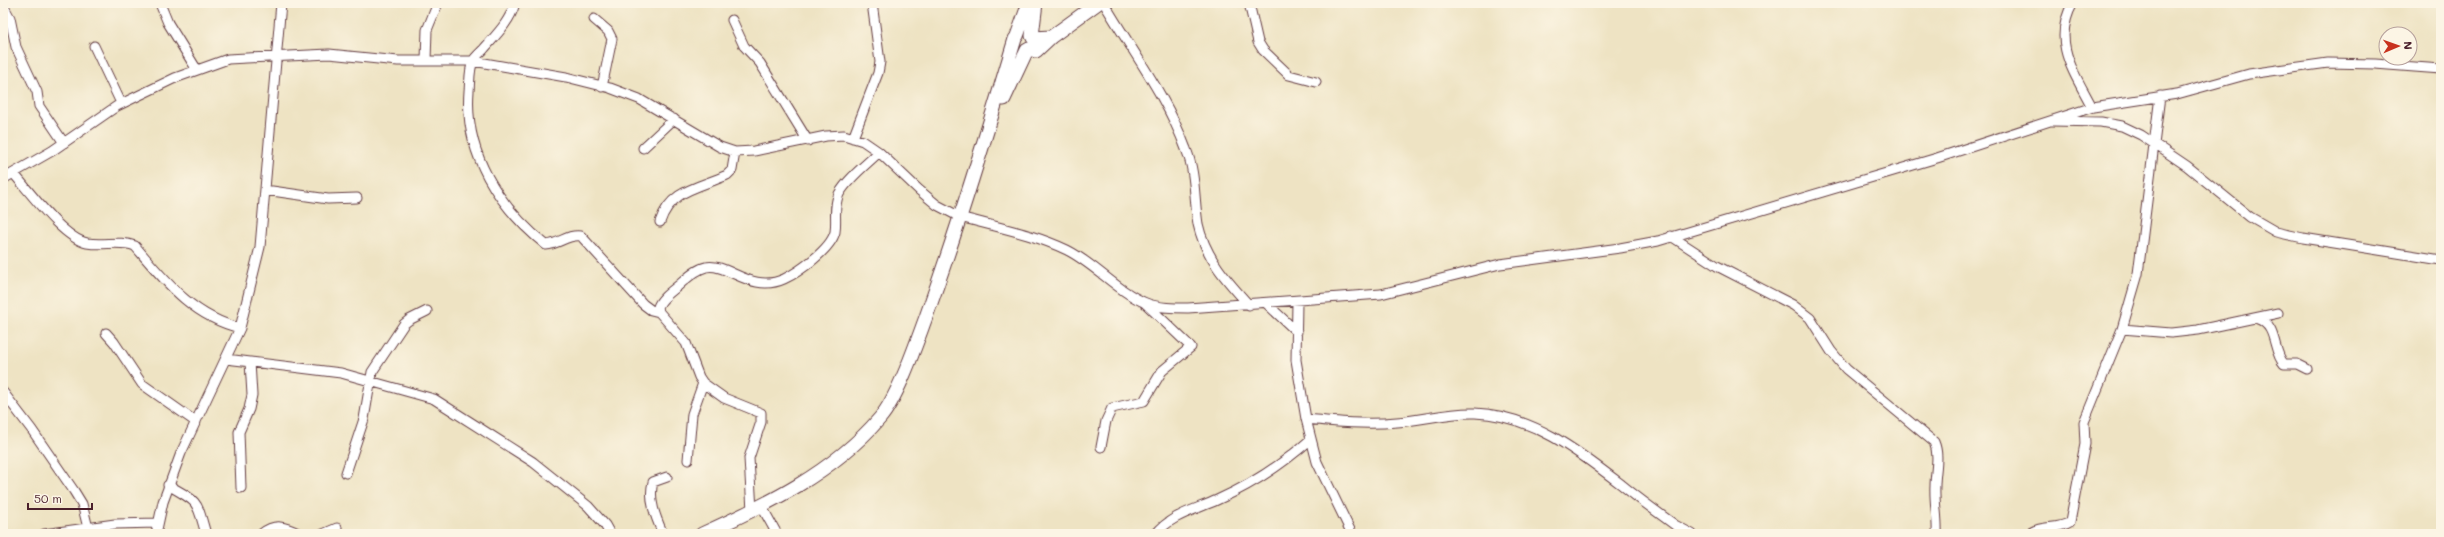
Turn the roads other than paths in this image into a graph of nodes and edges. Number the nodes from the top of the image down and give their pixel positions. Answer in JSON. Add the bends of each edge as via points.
{"nodes":[{"id":1,"x":281,"y":3,"type":"edge"},
{"id":2,"x":438,"y":3,"type":"edge"},
{"id":3,"x":515,"y":3,"type":"edge"},
{"id":4,"x":872,"y":3,"type":"edge"},
{"id":5,"x":1029,"y":3,"type":"edge"},
{"id":6,"x":1036,"y":3,"type":"edge"},
{"id":7,"x":1098,"y":3,"type":"edge"},
{"id":8,"x":1104,"y":3,"type":"edge"},
{"id":9,"x":1249,"y":3,"type":"edge"},
{"id":10,"x":2073,"y":3,"type":"edge"},
{"id":11,"x":3,"y":5,"type":"edge"},
{"id":12,"x":161,"y":6,"type":"dead end"},
{"id":13,"x":594,"y":19,"type":"dead end"},
{"id":14,"x":732,"y":20,"type":"dead end"},
{"id":15,"x":1016,"y":38,"type":"junction"},
{"id":16,"x":1030,"y":43,"type":"junction"},
{"id":17,"x":94,"y":46,"type":"dead end"},
{"id":18,"x":277,"y":56,"type":"junction"},
{"id":19,"x":426,"y":60,"type":"junction"},
{"id":20,"x":473,"y":61,"type":"junction"},
{"id":21,"x":2441,"y":69,"type":"edge"},
{"id":22,"x":197,"y":70,"type":"junction"},
{"id":23,"x":1316,"y":82,"type":"dead end"},
{"id":24,"x":602,"y":87,"type":"junction"},
{"id":25,"x":2160,"y":96,"type":"junction"},
{"id":26,"x":121,"y":103,"type":"junction"},
{"id":27,"x":2092,"y":107,"type":"junction"},
{"id":28,"x":674,"y":119,"type":"junction"},
{"id":29,"x":2046,"y":121,"type":"junction"},
{"id":30,"x":987,"y":131,"type":"junction"},
{"id":31,"x":853,"y":138,"type":"junction"},
{"id":32,"x":808,"y":141,"type":"junction"},
{"id":33,"x":2154,"y":142,"type":"junction"},
{"id":34,"x":64,"y":143,"type":"junction"},
{"id":35,"x":643,"y":148,"type":"dead end"},
{"id":36,"x":735,"y":152,"type":"junction"},
{"id":37,"x":879,"y":152,"type":"junction"},
{"id":38,"x":14,"y":174,"type":"junction"},
{"id":39,"x":3,"y":179,"type":"edge"},
{"id":40,"x":265,"y":190,"type":"junction"},
{"id":41,"x":357,"y":198,"type":"dead end"},
{"id":42,"x":960,"y":217,"type":"junction"},
{"id":43,"x":660,"y":222,"type":"dead end"},
{"id":44,"x":1672,"y":236,"type":"junction"},
{"id":45,"x":2441,"y":260,"type":"edge"},
{"id":46,"x":1297,"y":302,"type":"junction"},
{"id":47,"x":1145,"y":303,"type":"junction"},
{"id":48,"x":1267,"y":304,"type":"junction"},
{"id":49,"x":1249,"y":305,"type":"junction"},
{"id":50,"x":427,"y":312,"type":"dead end"},
{"id":51,"x":659,"y":312,"type":"junction"},
{"id":52,"x":2278,"y":313,"type":"dead end"},
{"id":53,"x":2258,"y":319,"type":"junction"},
{"id":54,"x":240,"y":328,"type":"junction"},
{"id":55,"x":2122,"y":329,"type":"junction"},
{"id":56,"x":1298,"y":332,"type":"junction"},
{"id":57,"x":106,"y":333,"type":"dead end"},
{"id":58,"x":226,"y":359,"type":"junction"},
{"id":59,"x":250,"y":362,"type":"junction"},
{"id":60,"x":2308,"y":369,"type":"dead end"},
{"id":61,"x":370,"y":381,"type":"junction"},
{"id":62,"x":703,"y":383,"type":"junction"},
{"id":63,"x":3,"y":392,"type":"edge"},
{"id":64,"x":1306,"y":419,"type":"junction"},
{"id":65,"x":196,"y":422,"type":"junction"},
{"id":66,"x":1311,"y":439,"type":"junction"},
{"id":67,"x":1101,"y":447,"type":"dead end"},
{"id":68,"x":688,"y":460,"type":"dead end"},
{"id":69,"x":346,"y":473,"type":"dead end"},
{"id":70,"x":667,"y":477,"type":"dead end"},
{"id":71,"x":168,"y":485,"type":"junction"},
{"id":72,"x":241,"y":488,"type":"dead end"},
{"id":73,"x":757,"y":509,"type":"junction"},
{"id":74,"x":157,"y":523,"type":"junction"},
{"id":75,"x":88,"y":528,"type":"junction"},
{"id":76,"x":337,"y":528,"type":"dead end"},
{"id":77,"x":44,"y":534,"type":"edge"},
{"id":78,"x":156,"y":534,"type":"edge"},
{"id":79,"x":206,"y":534,"type":"edge"},
{"id":80,"x":261,"y":534,"type":"edge"},
{"id":81,"x":300,"y":534,"type":"edge"},
{"id":82,"x":323,"y":534,"type":"edge"},
{"id":83,"x":610,"y":534,"type":"edge"},
{"id":84,"x":662,"y":534,"type":"edge"},
{"id":85,"x":702,"y":534,"type":"edge"},
{"id":86,"x":777,"y":534,"type":"edge"},
{"id":87,"x":1156,"y":534,"type":"edge"},
{"id":88,"x":1352,"y":534,"type":"edge"},
{"id":89,"x":1692,"y":534,"type":"edge"},
{"id":90,"x":1937,"y":534,"type":"edge"},
{"id":91,"x":2029,"y":534,"type":"edge"}],
"edges":[{"from":1,"to":18,"type":"street"},
{"from":2,"to":19,"type":"street","via":[[427,30]]},
{"from":3,"to":20,"type":"street","via":[[511,16]]},
{"from":4,"to":31,"type":"street","via":[[880,62]]},
{"from":5,"to":15,"type":"main road"},
{"from":6,"to":16,"type":"main road"},
{"from":7,"to":16,"type":"main road","via":[[1051,37]]},
{"from":8,"to":49,"type":"street","via":[[1175,121],[1187,150],[1196,190],[1198,223],[1212,261]]},
{"from":9,"to":23,"type":"street","via":[[1258,42],[1263,50],[1289,75]]},
{"from":10,"to":27,"type":"street","via":[[2062,37],[2068,60]]},
{"from":11,"to":34,"type":"street","via":[[10,18],[16,47],[37,92],[39,106]]},
{"from":12,"to":22,"type":"street","via":[[168,23]]},
{"from":13,"to":24,"type":"street","via":[[612,38]]},
{"from":14,"to":32,"type":"street","via":[[744,46],[760,63]]},
{"from":15,"to":16,"type":"main road","via":[[1020,49]]},
{"from":15,"to":30,"type":"main road"},
{"from":16,"to":30,"type":"main road"},
{"from":17,"to":26,"type":"street"},
{"from":18,"to":19,"type":"street","via":[[329,54],[398,61]]},
{"from":18,"to":22,"type":"street","via":[[228,59]]},
{"from":18,"to":40,"type":"street"},
{"from":19,"to":20,"type":"street"},
{"from":20,"to":24,"type":"street","via":[[531,70]]},
{"from":20,"to":51,"type":"street","via":[[468,105],[472,137],[478,160],[494,189],[546,245],[568,235],[581,236],[643,304]]},
{"from":21,"to":25,"type":"street","via":[[2328,63],[2249,74]]},
{"from":22,"to":26,"type":"street"},
{"from":24,"to":28,"type":"street","via":[[639,99]]},
{"from":25,"to":27,"type":"street"},
{"from":25,"to":33,"type":"street"},
{"from":26,"to":34,"type":"street"},
{"from":27,"to":29,"type":"street"},
{"from":28,"to":35,"type":"street"},
{"from":28,"to":36,"type":"street","via":[[720,147]]},
{"from":29,"to":33,"type":"street","via":[[2101,122],[2122,126]]},
{"from":29,"to":44,"type":"street","via":[[1937,158]]},
{"from":30,"to":42,"type":"main road"},
{"from":31,"to":32,"type":"street","via":[[844,135],[826,136]]},
{"from":31,"to":37,"type":"street","via":[[863,141]]},
{"from":32,"to":36,"type":"street","via":[[754,152]]},
{"from":33,"to":45,"type":"street","via":[[2250,217],[2276,232]]},
{"from":33,"to":55,"type":"street","via":[[2138,274]]},
{"from":34,"to":38,"type":"street"},
{"from":36,"to":43,"type":"street","via":[[732,170],[727,175],[681,194],[667,206]]},
{"from":37,"to":42,"type":"street","via":[[937,205]]},
{"from":37,"to":51,"type":"street","via":[[840,193],[834,210],[834,234],[830,243],[795,273],[783,280],[766,283],[751,282],[712,266],[704,267],[690,275],[659,303]]},
{"from":38,"to":39,"type":"street"},
{"from":38,"to":54,"type":"street","via":[[62,228],[84,242],[102,246],[126,243],[135,246],[169,287],[195,309],[224,324]]},
{"from":40,"to":41,"type":"street","via":[[328,199]]},
{"from":40,"to":54,"type":"street","via":[[260,247]]},
{"from":42,"to":47,"type":"street","via":[[1038,238],[1068,251]]},
{"from":42,"to":73,"type":"main road","via":[[912,354],[882,417],[846,451],[796,488]]},
{"from":44,"to":46,"type":"street","via":[[1620,248],[1500,264],[1380,294]]},
{"from":44,"to":90,"type":"street","via":[[1717,266],[1793,305],[1810,318],[1846,369],[1934,442],[1937,451]]},
{"from":46,"to":48,"type":"street"},
{"from":46,"to":56,"type":"street"},
{"from":47,"to":49,"type":"street","via":[[1162,307],[1188,308]]},
{"from":47,"to":67,"type":"street","via":[[1191,347],[1162,371],[1144,401],[1112,408],[1106,421]]},
{"from":48,"to":49,"type":"street"},
{"from":48,"to":56,"type":"street"},
{"from":50,"to":61,"type":"street","via":[[404,324]]},
{"from":51,"to":62,"type":"street","via":[[686,343]]},
{"from":52,"to":53,"type":"street"},
{"from":53,"to":55,"type":"street","via":[[2170,333]]},
{"from":53,"to":60,"type":"street","via":[[2271,330],[2284,364],[2297,364]]},
{"from":54,"to":58,"type":"street"},
{"from":55,"to":91,"type":"street","via":[[2084,422],[2085,444],[2070,522],[2063,527],[2033,530]]},
{"from":56,"to":64,"type":"street","via":[[1296,360]]},
{"from":57,"to":65,"type":"street","via":[[142,384]]},
{"from":58,"to":59,"type":"street"},
{"from":58,"to":65,"type":"street"},
{"from":59,"to":61,"type":"street","via":[[341,373]]},
{"from":59,"to":72,"type":"street","via":[[252,395],[239,432]]},
{"from":61,"to":69,"type":"street","via":[[364,418]]},
{"from":61,"to":83,"type":"street","via":[[434,399],[492,435],[533,462],[588,506]]},
{"from":62,"to":68,"type":"street","via":[[692,414]]},
{"from":62,"to":73,"type":"street","via":[[724,398],[761,413],[761,422],[749,458]]},
{"from":63,"to":75,"type":"street","via":[[74,491],[82,504]]},
{"from":64,"to":66,"type":"street"},
{"from":64,"to":89,"type":"street","via":[[1398,422],[1442,414],[1474,413],[1520,420],[1577,452],[1675,526]]},
{"from":65,"to":71,"type":"street"},
{"from":66,"to":87,"type":"street","via":[[1283,462],[1236,490],[1181,514]]},
{"from":66,"to":88,"type":"street","via":[[1317,462]]},
{"from":70,"to":84,"type":"street","via":[[653,482],[651,489],[654,511]]},
{"from":71,"to":74,"type":"street"},
{"from":71,"to":79,"type":"street","via":[[196,503]]},
{"from":73,"to":85,"type":"main road"},
{"from":73,"to":86,"type":"street"},
{"from":74,"to":75,"type":"street"},
{"from":74,"to":78,"type":"street"},
{"from":75,"to":77,"type":"street"},
{"from":76,"to":82,"type":"street"},
{"from":80,"to":81,"type":"street","via":[[268,528],[278,526]]}]}
